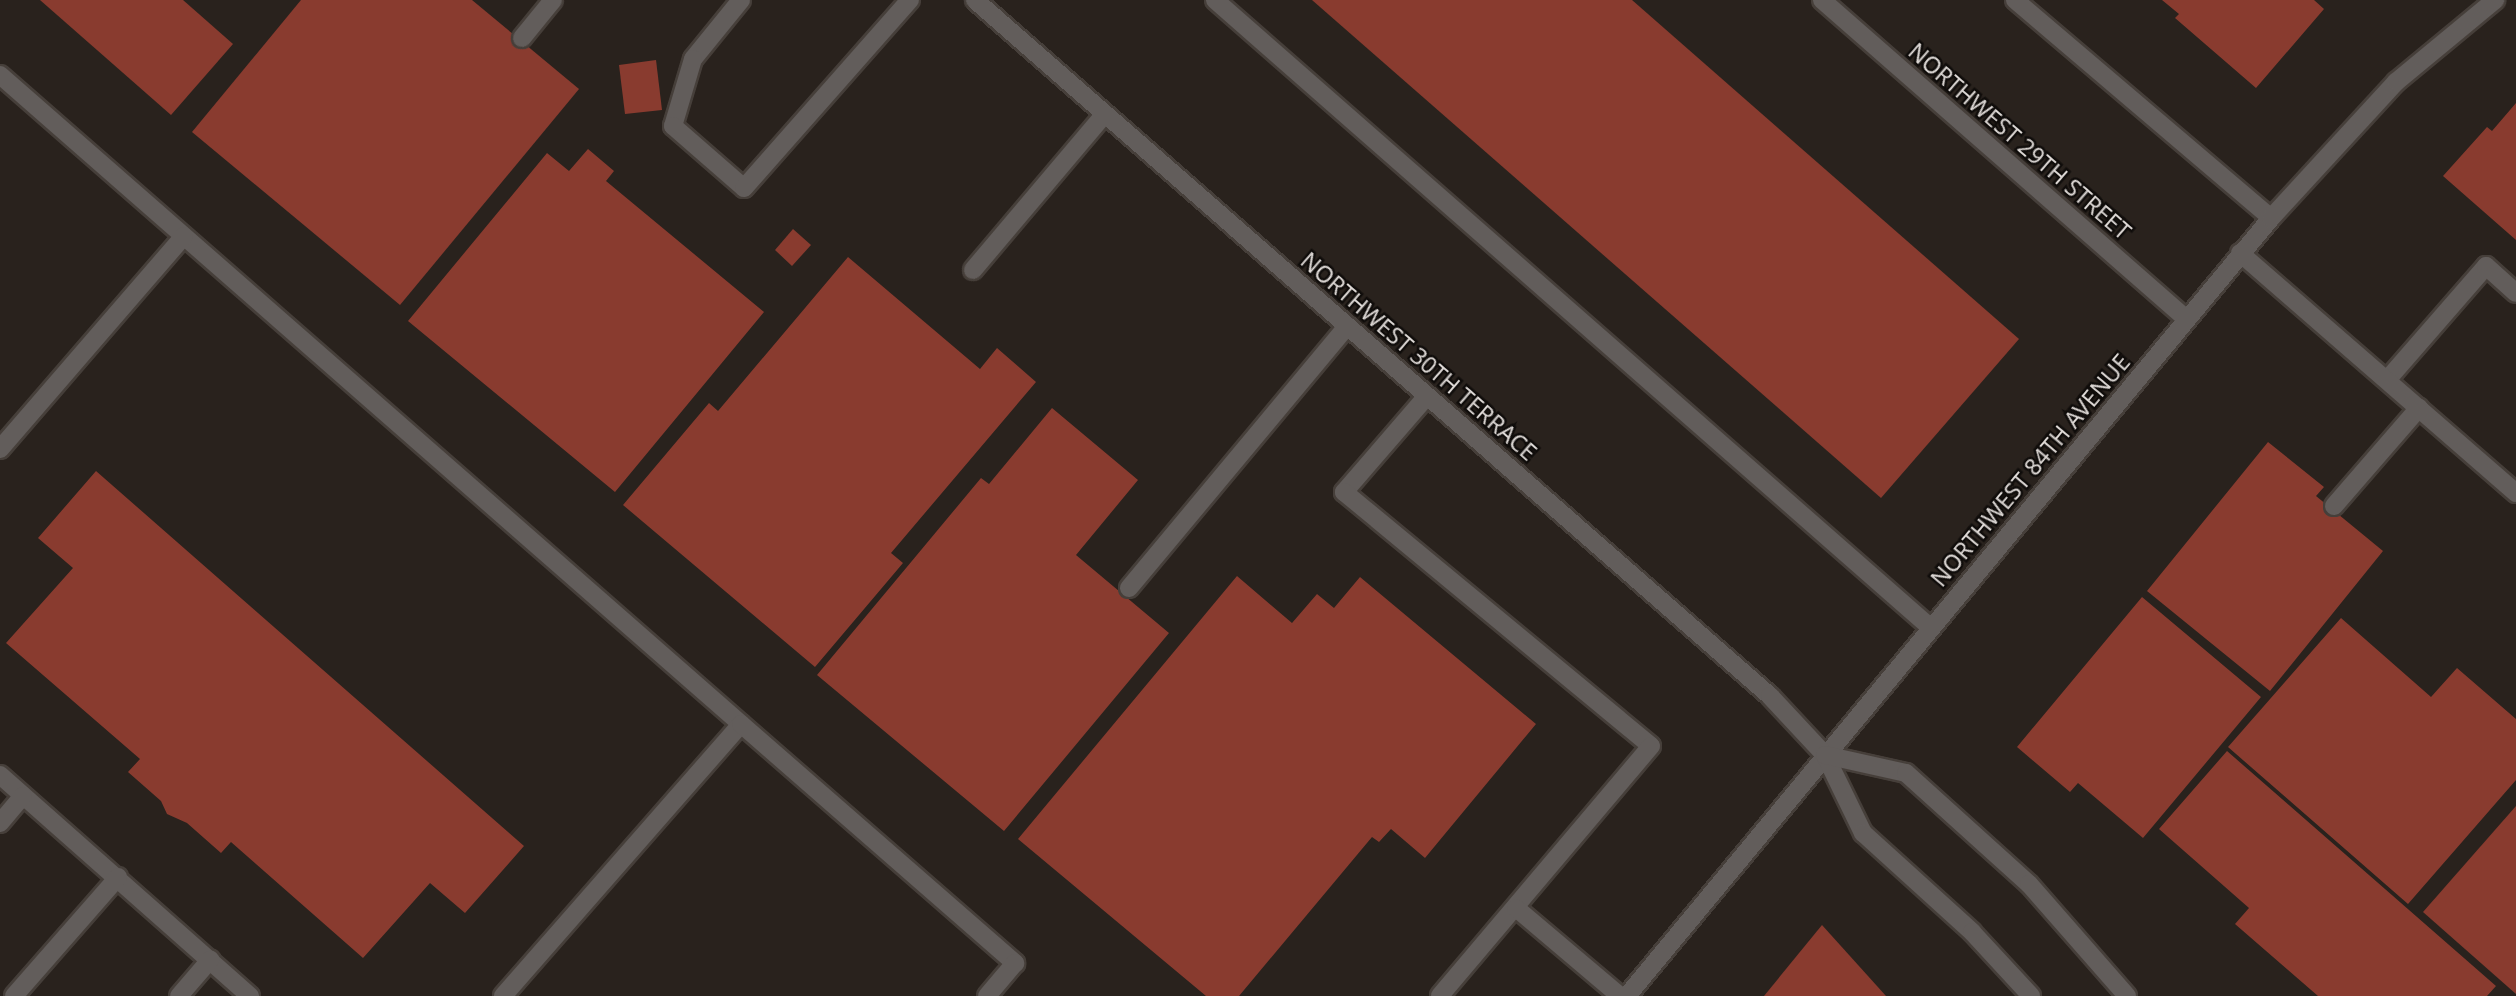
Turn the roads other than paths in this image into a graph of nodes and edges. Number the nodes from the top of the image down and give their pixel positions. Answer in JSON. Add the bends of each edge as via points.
{"nodes":[{"id":1,"x":553,"y":0,"type":"edge"},
{"id":2,"x":741,"y":0,"type":"edge"},
{"id":3,"x":910,"y":0,"type":"edge"},
{"id":4,"x":975,"y":0,"type":"edge"},
{"id":5,"x":1215,"y":0,"type":"edge"},
{"id":6,"x":1822,"y":0,"type":"edge"},
{"id":7,"x":2015,"y":0,"type":"edge"},
{"id":8,"x":2495,"y":0,"type":"edge"},
{"id":9,"x":522,"y":38,"type":"dead end"},
{"id":10,"x":0,"y":75,"type":"edge"},
{"id":11,"x":1105,"y":114,"type":"junction"},
{"id":12,"x":2270,"y":218,"type":"junction"},
{"id":13,"x":184,"y":236,"type":"junction"},
{"id":14,"x":2240,"y":253,"type":"junction"},
{"id":15,"x":973,"y":270,"type":"dead end"},
{"id":16,"x":2516,"y":293,"type":"edge"},
{"id":17,"x":2186,"y":319,"type":"junction"},
{"id":18,"x":1347,"y":326,"type":"junction"},
{"id":19,"x":2387,"y":380,"type":"junction"},
{"id":20,"x":1427,"y":396,"type":"junction"},
{"id":21,"x":2419,"y":408,"type":"junction"},
{"id":22,"x":0,"y":449,"type":"edge"},
{"id":23,"x":2516,"y":493,"type":"edge"},
{"id":24,"x":2334,"y":506,"type":"dead end"},
{"id":25,"x":1129,"y":587,"type":"dead end"},
{"id":26,"x":1931,"y":628,"type":"junction"},
{"id":27,"x":741,"y":724,"type":"junction"},
{"id":28,"x":1825,"y":755,"type":"junction"},
{"id":29,"x":0,"y":775,"type":"edge"},
{"id":30,"x":23,"y":796,"type":"junction"},
{"id":31,"x":0,"y":822,"type":"edge"},
{"id":32,"x":118,"y":877,"type":"junction"},
{"id":33,"x":1516,"y":908,"type":"junction"},
{"id":34,"x":210,"y":960,"type":"junction"},
{"id":35,"x":14,"y":996,"type":"edge"},
{"id":36,"x":179,"y":996,"type":"edge"},
{"id":37,"x":250,"y":996,"type":"edge"},
{"id":38,"x":503,"y":996,"type":"edge"},
{"id":39,"x":986,"y":996,"type":"edge"},
{"id":40,"x":1440,"y":996,"type":"edge"},
{"id":41,"x":1620,"y":996,"type":"edge"},
{"id":42,"x":1627,"y":996,"type":"edge"},
{"id":43,"x":2031,"y":996,"type":"edge"},
{"id":44,"x":2127,"y":996,"type":"edge"}],
"edges":[{"from":1,"to":9,"type":"street"},
{"from":2,"to":3,"type":"street","via":[[694,58],[673,126],[744,188]]},
{"from":4,"to":11,"type":"street","name":"NORTHWEST 30TH TERRACE"},
{"from":5,"to":26,"type":"street"},
{"from":6,"to":17,"type":"street","name":"NORTHWEST 29TH STREET"},
{"from":7,"to":12,"type":"street"},
{"from":8,"to":12,"type":"street","name":"NORTHWEST 84TH AVENUE","via":[[2396,82]]},
{"from":10,"to":13,"type":"street"},
{"from":11,"to":15,"type":"street"},
{"from":11,"to":18,"type":"street","name":"NORTHWEST 30TH TERRACE"},
{"from":12,"to":14,"type":"street","name":"NORTHWEST 84TH AVENUE"},
{"from":13,"to":22,"type":"street"},
{"from":13,"to":27,"type":"street"},
{"from":14,"to":17,"type":"street","name":"NORTHWEST 84TH AVENUE"},
{"from":14,"to":19,"type":"street"},
{"from":16,"to":19,"type":"street","via":[[2486,266]]},
{"from":17,"to":26,"type":"street","name":"NORTHWEST 84TH AVENUE"},
{"from":18,"to":20,"type":"street","name":"NORTHWEST 30TH TERRACE"},
{"from":18,"to":25,"type":"street"},
{"from":19,"to":21,"type":"street"},
{"from":20,"to":28,"type":"street","name":"NORTHWEST 30TH TERRACE","via":[[1770,696]]},
{"from":20,"to":33,"type":"street","via":[[1344,492],[1651,746]]},
{"from":21,"to":23,"type":"street"},
{"from":21,"to":24,"type":"street"},
{"from":26,"to":28,"type":"street","name":"NORTHWEST 84TH AVENUE"},
{"from":27,"to":38,"type":"street"},
{"from":27,"to":39,"type":"street","via":[[1015,962]]},
{"from":28,"to":42,"type":"street","name":"NORTHWEST 84TH AVENUE"},
{"from":28,"to":43,"type":"street","name":"NORTHWEST 30TH TERRACE","via":[[1863,833],[1953,914]]},
{"from":28,"to":44,"type":"street","via":[[1906,774],[2029,884]]},
{"from":29,"to":30,"type":"street"},
{"from":30,"to":31,"type":"street"},
{"from":30,"to":32,"type":"street"},
{"from":32,"to":34,"type":"street"},
{"from":32,"to":35,"type":"street"},
{"from":33,"to":40,"type":"street"},
{"from":33,"to":41,"type":"street"},
{"from":34,"to":36,"type":"street"},
{"from":34,"to":37,"type":"street"}]}
